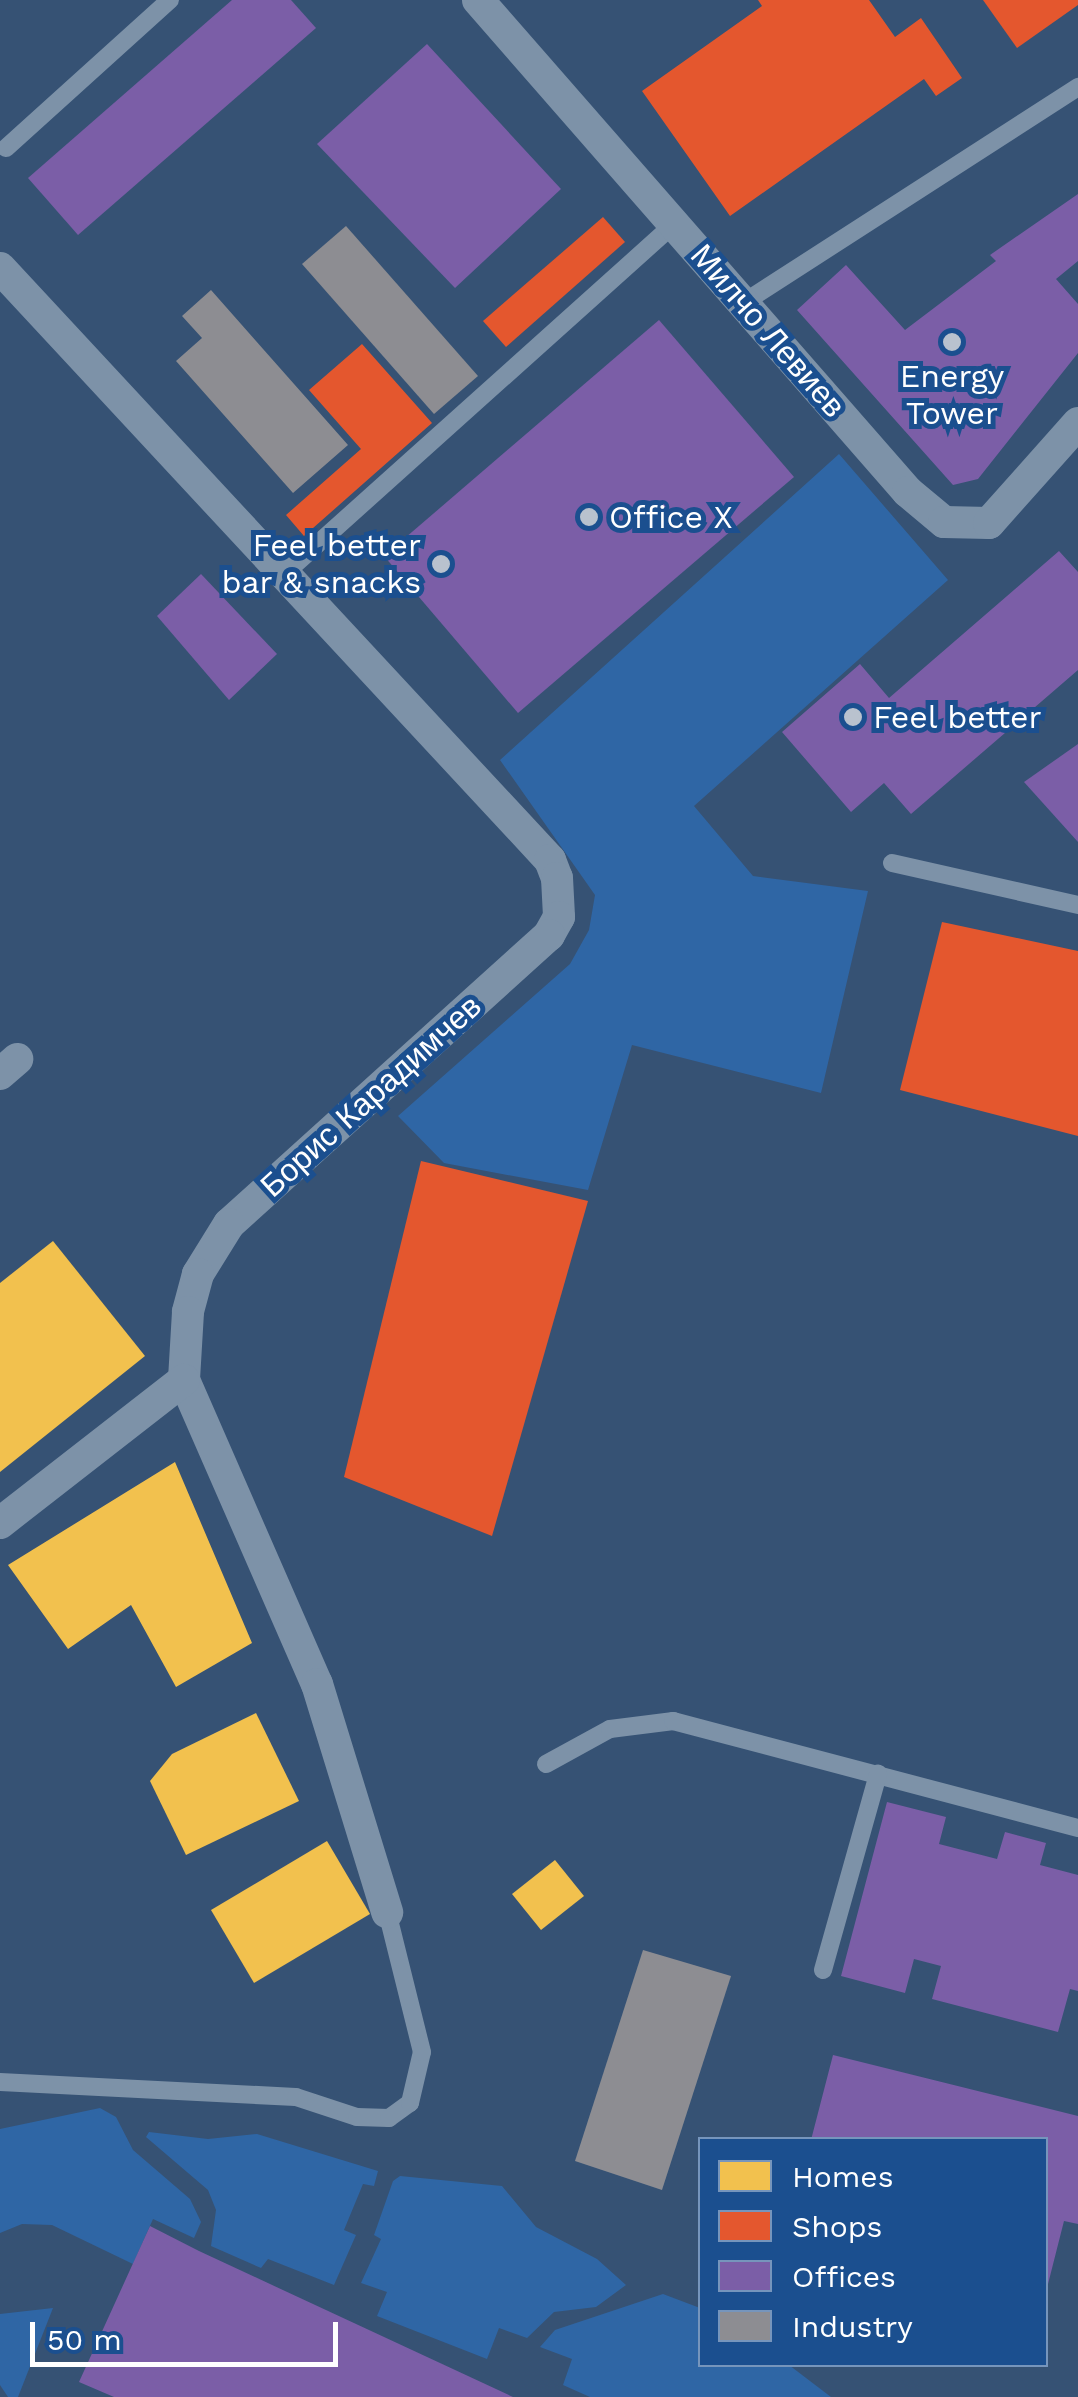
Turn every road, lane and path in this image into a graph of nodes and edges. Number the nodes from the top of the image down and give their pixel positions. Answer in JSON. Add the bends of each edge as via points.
{"nodes":[{"id":1,"x":170,"y":0,"type":"edge"},
{"id":2,"x":478,"y":0,"type":"edge"},
{"id":3,"x":1078,"y":87,"type":"edge"},
{"id":4,"x":6,"y":148,"type":"dead end"},
{"id":5,"x":674,"y":224,"type":"junction"},
{"id":6,"x":0,"y":268,"type":"edge"},
{"id":7,"x":743,"y":304,"type":"junction"},
{"id":8,"x":1078,"y":423,"type":"edge"},
{"id":9,"x":284,"y":575,"type":"junction"},
{"id":10,"x":892,"y":863,"type":"dead end"},
{"id":11,"x":1078,"y":905,"type":"edge"},
{"id":12,"x":184,"y":1380,"type":"junction"},
{"id":13,"x":0,"y":1523,"type":"edge"},
{"id":14,"x":546,"y":1764,"type":"dead end"},
{"id":15,"x":878,"y":1774,"type":"junction"},
{"id":16,"x":1078,"y":1828,"type":"edge"},
{"id":17,"x":387,"y":1912,"type":"joint"},
{"id":18,"x":823,"y":1970,"type":"dead end"},
{"id":19,"x":0,"y":2082,"type":"edge"}],
"edges":[{"from":1,"to":4,"type":"lane"},
{"from":2,"to":5,"type":"street","name":"Милчо Левиев"},
{"from":3,"to":7,"type":"lane"},
{"from":5,"to":7,"type":"street","name":"Милчо Левиев"},
{"from":5,"to":9,"type":"lane"},
{"from":6,"to":9,"type":"street","name":"Борис Карадимчев"},
{"from":7,"to":8,"type":"street","name":"Милчо Левиев","via":[[908,492],[944,522],[989,523]]},
{"from":9,"to":12,"type":"street","name":"Борис Карадимчев","via":[[550,860],[558,917],[549,934],[230,1224],[198,1274]]},
{"from":10,"to":11,"type":"lane"},
{"from":12,"to":13,"type":"street"},
{"from":12,"to":17,"type":"street","name":"Борис Карадимчев","via":[[317,1684]]},
{"from":14,"to":15,"type":"lane","via":[[610,1729],[673,1721]]},
{"from":15,"to":16,"type":"lane"},
{"from":15,"to":18,"type":"lane"},
{"from":17,"to":19,"type":"lane","name":"Борис Карадимчев","via":[[422,2052],[410,2103],[383,2119],[296,2097]]}]}
